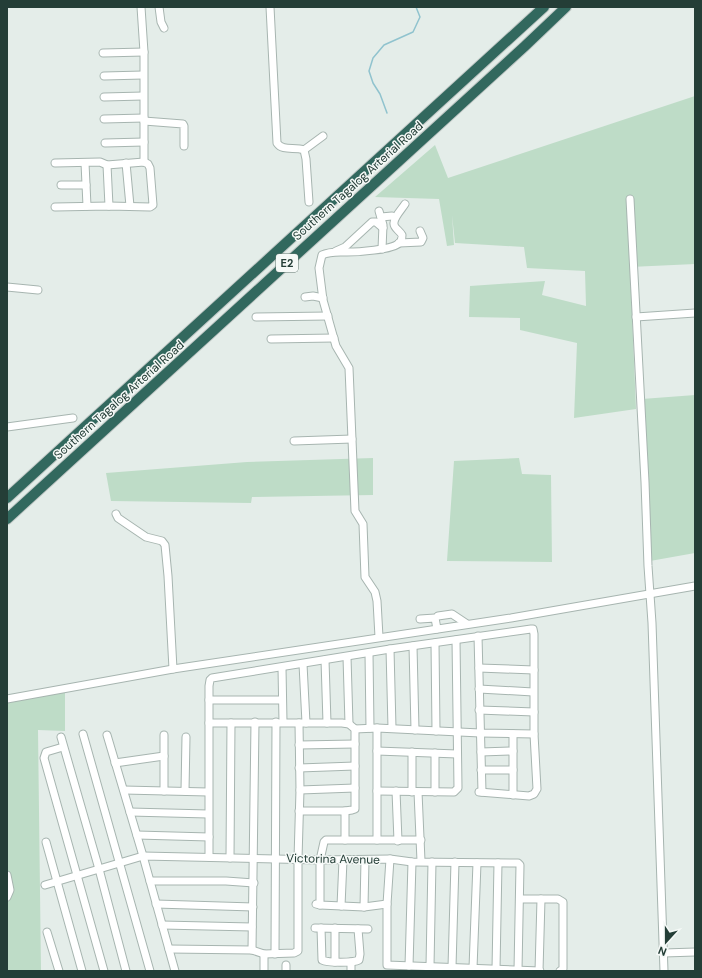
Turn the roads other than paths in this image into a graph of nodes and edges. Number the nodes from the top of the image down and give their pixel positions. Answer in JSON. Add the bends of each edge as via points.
{"nodes":[{"id":1,"x":159,"y":7,"type":"edge"},
{"id":2,"x":270,"y":7,"type":"edge"},
{"id":3,"x":544,"y":7,"type":"edge"},
{"id":4,"x":566,"y":7,"type":"edge"},
{"id":5,"x":140,"y":10,"type":"edge"},
{"id":6,"x":164,"y":28,"type":"dead end"},
{"id":7,"x":102,"y":53,"type":"dead end"},
{"id":8,"x":142,"y":54,"type":"junction"},
{"id":9,"x":143,"y":75,"type":"junction"},
{"id":10,"x":104,"y":76,"type":"dead end"},
{"id":11,"x":143,"y":96,"type":"junction"},
{"id":12,"x":104,"y":97,"type":"dead end"},
{"id":13,"x":104,"y":119,"type":"dead end"},
{"id":14,"x":144,"y":120,"type":"junction"},
{"id":15,"x":323,"y":136,"type":"dead end"},
{"id":16,"x":144,"y":142,"type":"junction"},
{"id":17,"x":105,"y":143,"type":"dead end"},
{"id":18,"x":184,"y":146,"type":"dead end"},
{"id":19,"x":304,"y":150,"type":"junction"},
{"id":20,"x":144,"y":162,"type":"junction"},
{"id":21,"x":85,"y":163,"type":"junction"},
{"id":22,"x":126,"y":163,"type":"junction"},
{"id":23,"x":55,"y":164,"type":"dead end"},
{"id":24,"x":107,"y":164,"type":"junction"},
{"id":25,"x":61,"y":185,"type":"dead end"},
{"id":26,"x":86,"y":185,"type":"junction"},
{"id":27,"x":630,"y":199,"type":"dead end"},
{"id":28,"x":309,"y":202,"type":"dead end"},
{"id":29,"x":405,"y":204,"type":"dead end"},
{"id":30,"x":87,"y":206,"type":"junction"},
{"id":31,"x":109,"y":206,"type":"junction"},
{"id":32,"x":130,"y":206,"type":"junction"},
{"id":33,"x":54,"y":207,"type":"dead end"},
{"id":34,"x":392,"y":216,"type":"dead end"},
{"id":35,"x":382,"y":228,"type":"junction"},
{"id":36,"x":420,"y":231,"type":"dead end"},
{"id":37,"x":400,"y":243,"type":"junction"},
{"id":38,"x":382,"y":249,"type":"junction"},
{"id":39,"x":335,"y":252,"type":"junction"},
{"id":40,"x":7,"y":287,"type":"edge"},
{"id":41,"x":38,"y":290,"type":"dead end"},
{"id":42,"x":305,"y":297,"type":"dead end"},
{"id":43,"x":323,"y":298,"type":"junction"},
{"id":44,"x":695,"y":313,"type":"edge"},
{"id":45,"x":328,"y":316,"type":"junction"},
{"id":46,"x":636,"y":317,"type":"junction"},
{"id":47,"x":256,"y":318,"type":"dead end"},
{"id":48,"x":334,"y":338,"type":"junction"},
{"id":49,"x":271,"y":339,"type":"dead end"},
{"id":50,"x":73,"y":418,"type":"dead end"},
{"id":51,"x":7,"y":427,"type":"edge"},
{"id":52,"x":352,"y":439,"type":"junction"},
{"id":53,"x":294,"y":441,"type":"dead end"},
{"id":54,"x":7,"y":498,"type":"edge"},
{"id":55,"x":116,"y":514,"type":"dead end"},
{"id":56,"x":7,"y":519,"type":"edge"},
{"id":57,"x":695,"y":586,"type":"edge"},
{"id":58,"x":651,"y":593,"type":"junction"},
{"id":59,"x":438,"y":616,"type":"dead end"},
{"id":60,"x":420,"y":619,"type":"dead end"},
{"id":61,"x":467,"y":624,"type":"junction"},
{"id":62,"x":437,"y":629,"type":"junction"},
{"id":63,"x":478,"y":636,"type":"junction"},
{"id":64,"x":379,"y":637,"type":"junction"},
{"id":65,"x":456,"y":640,"type":"junction"},
{"id":66,"x":435,"y":643,"type":"junction"},
{"id":67,"x":413,"y":646,"type":"junction"},
{"id":68,"x":390,"y":649,"type":"junction"},
{"id":69,"x":369,"y":653,"type":"junction"},
{"id":70,"x":347,"y":657,"type":"junction"},
{"id":71,"x":325,"y":660,"type":"junction"},
{"id":72,"x":303,"y":664,"type":"junction"},
{"id":73,"x":282,"y":668,"type":"junction"},
{"id":74,"x":479,"y":668,"type":"junction"},
{"id":75,"x":173,"y":669,"type":"junction"},
{"id":76,"x":534,"y":670,"type":"junction"},
{"id":77,"x":479,"y":689,"type":"junction"},
{"id":78,"x":533,"y":692,"type":"junction"},
{"id":79,"x":7,"y":699,"type":"edge"},
{"id":80,"x":208,"y":700,"type":"junction"},
{"id":81,"x":282,"y":700,"type":"junction"},
{"id":82,"x":479,"y":710,"type":"junction"},
{"id":83,"x":534,"y":712,"type":"junction"},
{"id":84,"x":255,"y":722,"type":"junction"},
{"id":85,"x":280,"y":722,"type":"junction"},
{"id":86,"x":209,"y":723,"type":"junction"},
{"id":87,"x":231,"y":723,"type":"junction"},
{"id":88,"x":303,"y":723,"type":"junction"},
{"id":89,"x":327,"y":723,"type":"junction"},
{"id":90,"x":349,"y":724,"type":"junction"},
{"id":91,"x":373,"y":728,"type":"junction"},
{"id":92,"x":392,"y":728,"type":"junction"},
{"id":93,"x":355,"y":729,"type":"junction"},
{"id":94,"x":415,"y":730,"type":"junction"},
{"id":95,"x":436,"y":731,"type":"junction"},
{"id":96,"x":457,"y":732,"type":"junction"},
{"id":97,"x":83,"y":734,"type":"dead end"},
{"id":98,"x":480,"y":734,"type":"junction"},
{"id":99,"x":513,"y":734,"type":"junction"},
{"id":100,"x":534,"y":734,"type":"junction"},
{"id":101,"x":107,"y":735,"type":"dead end"},
{"id":102,"x":164,"y":735,"type":"dead end"},
{"id":103,"x":61,"y":737,"type":"dead end"},
{"id":104,"x":186,"y":737,"type":"dead end"},
{"id":105,"x":299,"y":744,"type":"junction"},
{"id":106,"x":355,"y":744,"type":"junction"},
{"id":107,"x":63,"y":747,"type":"junction"},
{"id":108,"x":376,"y":751,"type":"junction"},
{"id":109,"x":513,"y":751,"type":"junction"},
{"id":110,"x":412,"y":752,"type":"junction"},
{"id":111,"x":481,"y":752,"type":"junction"},
{"id":112,"x":435,"y":753,"type":"junction"},
{"id":113,"x":457,"y":754,"type":"junction"},
{"id":114,"x":164,"y":756,"type":"junction"},
{"id":115,"x":115,"y":763,"type":"junction"},
{"id":116,"x":355,"y":766,"type":"junction"},
{"id":117,"x":299,"y":768,"type":"junction"},
{"id":118,"x":481,"y":770,"type":"junction"},
{"id":119,"x":513,"y":770,"type":"junction"},
{"id":120,"x":355,"y":788,"type":"junction"},
{"id":121,"x":124,"y":790,"type":"junction"},
{"id":122,"x":300,"y":790,"type":"junction"},
{"id":123,"x":377,"y":790,"type":"junction"},
{"id":124,"x":164,"y":791,"type":"junction"},
{"id":125,"x":185,"y":791,"type":"junction"},
{"id":126,"x":396,"y":791,"type":"junction"},
{"id":127,"x":208,"y":792,"type":"junction"},
{"id":128,"x":415,"y":792,"type":"junction"},
{"id":129,"x":435,"y":792,"type":"junction"},
{"id":130,"x":513,"y":794,"type":"junction"},
{"id":131,"x":299,"y":811,"type":"junction"},
{"id":132,"x":345,"y":811,"type":"junction"},
{"id":133,"x":130,"y":812,"type":"junction"},
{"id":134,"x":208,"y":814,"type":"junction"},
{"id":135,"x":137,"y":835,"type":"junction"},
{"id":136,"x":209,"y":837,"type":"junction"},
{"id":137,"x":345,"y":840,"type":"junction"},
{"id":138,"x":377,"y":840,"type":"junction"},
{"id":139,"x":398,"y":840,"type":"junction"},
{"id":140,"x":421,"y":840,"type":"junction"},
{"id":141,"x":46,"y":842,"type":"dead end"},
{"id":142,"x":144,"y":856,"type":"junction"},
{"id":143,"x":209,"y":857,"type":"junction"},
{"id":144,"x":230,"y":858,"type":"junction"},
{"id":145,"x":254,"y":858,"type":"junction"},
{"id":146,"x":275,"y":858,"type":"junction"},
{"id":147,"x":298,"y":859,"type":"junction"},
{"id":148,"x":390,"y":859,"type":"junction"},
{"id":149,"x":320,"y":860,"type":"junction"},
{"id":150,"x":342,"y":860,"type":"junction"},
{"id":151,"x":365,"y":860,"type":"junction"},
{"id":152,"x":421,"y":861,"type":"junction"},
{"id":153,"x":412,"y":862,"type":"junction"},
{"id":154,"x":432,"y":862,"type":"junction"},
{"id":155,"x":455,"y":862,"type":"junction"},
{"id":156,"x":119,"y":863,"type":"junction"},
{"id":157,"x":477,"y":863,"type":"junction"},
{"id":158,"x":498,"y":863,"type":"junction"},
{"id":159,"x":99,"y":869,"type":"junction"},
{"id":160,"x":7,"y":875,"type":"edge"},
{"id":161,"x":78,"y":875,"type":"junction"},
{"id":162,"x":150,"y":881,"type":"junction"},
{"id":163,"x":56,"y":882,"type":"junction"},
{"id":164,"x":254,"y":883,"type":"junction"},
{"id":165,"x":45,"y":885,"type":"dead end"},
{"id":166,"x":7,"y":897,"type":"edge"},
{"id":167,"x":520,"y":898,"type":"junction"},
{"id":168,"x":541,"y":899,"type":"junction"},
{"id":169,"x":156,"y":904,"type":"junction"},
{"id":170,"x":388,"y":904,"type":"junction"},
{"id":171,"x":342,"y":906,"type":"junction"},
{"id":172,"x":252,"y":907,"type":"junction"},
{"id":173,"x":364,"y":907,"type":"junction"},
{"id":174,"x":162,"y":925,"type":"junction"},
{"id":175,"x":252,"y":927,"type":"junction"},
{"id":176,"x":335,"y":928,"type":"junction"},
{"id":177,"x":358,"y":929,"type":"junction"},
{"id":178,"x":368,"y":929,"type":"dead end"},
{"id":179,"x":47,"y":932,"type":"dead end"},
{"id":180,"x":169,"y":950,"type":"junction"},
{"id":181,"x":252,"y":950,"type":"junction"},
{"id":182,"x":695,"y":952,"type":"edge"},
{"id":183,"x":664,"y":953,"type":"junction"},
{"id":184,"x":264,"y":954,"type":"junction"},
{"id":185,"x":275,"y":954,"type":"junction"},
{"id":186,"x":335,"y":962,"type":"junction"},
{"id":187,"x":351,"y":962,"type":"junction"},
{"id":188,"x":409,"y":966,"type":"junction"},
{"id":189,"x":430,"y":966,"type":"junction"},
{"id":190,"x":452,"y":967,"type":"junction"},
{"id":191,"x":387,"y":968,"type":"edge"},
{"id":192,"x":474,"y":968,"type":"junction"},
{"id":193,"x":460,"y":969,"type":"edge"},
{"id":194,"x":496,"y":969,"type":"junction"},
{"id":195,"x":59,"y":971,"type":"edge"},
{"id":196,"x":82,"y":971,"type":"edge"},
{"id":197,"x":104,"y":971,"type":"edge"},
{"id":198,"x":126,"y":971,"type":"edge"},
{"id":199,"x":150,"y":971,"type":"edge"},
{"id":200,"x":175,"y":971,"type":"edge"},
{"id":201,"x":264,"y":971,"type":"edge"},
{"id":202,"x":351,"y":971,"type":"edge"},
{"id":203,"x":515,"y":971,"type":"edge"},
{"id":204,"x":538,"y":971,"type":"edge"},
{"id":205,"x":560,"y":971,"type":"edge"},
{"id":206,"x":664,"y":971,"type":"edge"}],
"edges":[{"from":1,"to":6,"type":"street"},
{"from":2,"to":19,"type":"street","via":[[277,143],[283,148]]},
{"from":3,"to":54,"type":"highway","name":"Southern Tagalog Arterial Road","number":"E2"},
{"from":4,"to":56,"type":"highway","name":"Southern Tagalog Arterial Road","number":"E2"},
{"from":5,"to":8,"type":"street"},
{"from":7,"to":8,"type":"street"},
{"from":8,"to":9,"type":"street"},
{"from":9,"to":10,"type":"street"},
{"from":9,"to":11,"type":"street"},
{"from":11,"to":12,"type":"street"},
{"from":11,"to":14,"type":"street"},
{"from":13,"to":14,"type":"street"},
{"from":14,"to":16,"type":"street"},
{"from":14,"to":18,"type":"street","via":[[183,124]]},
{"from":15,"to":19,"type":"street"},
{"from":16,"to":17,"type":"street"},
{"from":16,"to":20,"type":"street"},
{"from":19,"to":28,"type":"street"},
{"from":20,"to":22,"type":"street"},
{"from":20,"to":32,"type":"street","via":[[150,168],[153,205]]},
{"from":21,"to":23,"type":"street"},
{"from":21,"to":24,"type":"street"},
{"from":21,"to":26,"type":"street"},
{"from":22,"to":24,"type":"street"},
{"from":22,"to":32,"type":"street"},
{"from":24,"to":31,"type":"street"},
{"from":25,"to":26,"type":"street"},
{"from":26,"to":30,"type":"street"},
{"from":27,"to":46,"type":"street"},
{"from":29,"to":37,"type":"street","via":[[394,224],[402,235]]},
{"from":30,"to":31,"type":"street"},
{"from":30,"to":33,"type":"street"},
{"from":31,"to":32,"type":"street"},
{"from":34,"to":35,"type":"street","via":[[380,214]]},
{"from":35,"to":38,"type":"street"},
{"from":35,"to":39,"type":"street","via":[[376,222],[372,222],[345,247]]},
{"from":36,"to":37,"type":"street","via":[[423,238],[420,242]]},
{"from":37,"to":38,"type":"street"},
{"from":38,"to":39,"type":"street"},
{"from":39,"to":43,"type":"street","via":[[328,252],[321,258],[319,268]]},
{"from":40,"to":41,"type":"street"},
{"from":42,"to":43,"type":"street"},
{"from":43,"to":45,"type":"street"},
{"from":44,"to":46,"type":"street"},
{"from":45,"to":47,"type":"street"},
{"from":45,"to":48,"type":"street"},
{"from":46,"to":58,"type":"street"},
{"from":48,"to":49,"type":"street"},
{"from":48,"to":52,"type":"street","via":[[349,368]]},
{"from":50,"to":51,"type":"street"},
{"from":52,"to":53,"type":"street"},
{"from":52,"to":64,"type":"street","via":[[355,511],[363,524],[365,577],[375,592]]},
{"from":55,"to":75,"type":"street","via":[[146,537],[165,545]]},
{"from":57,"to":58,"type":"street"},
{"from":58,"to":61,"type":"street"},
{"from":58,"to":183,"type":"street"},
{"from":59,"to":61,"type":"street","via":[[452,614]]},
{"from":60,"to":62,"type":"street","via":[[435,618]]},
{"from":61,"to":62,"type":"street"},
{"from":62,"to":64,"type":"street"},
{"from":63,"to":65,"type":"street"},
{"from":63,"to":74,"type":"street"},
{"from":63,"to":76,"type":"street","via":[[533,630]]},
{"from":64,"to":75,"type":"street"},
{"from":65,"to":66,"type":"street"},
{"from":65,"to":96,"type":"street"},
{"from":66,"to":67,"type":"street"},
{"from":66,"to":95,"type":"street"},
{"from":67,"to":68,"type":"street"},
{"from":67,"to":94,"type":"street"},
{"from":68,"to":69,"type":"street"},
{"from":68,"to":92,"type":"street"},
{"from":69,"to":70,"type":"street"},
{"from":69,"to":91,"type":"street"},
{"from":70,"to":71,"type":"street"},
{"from":70,"to":90,"type":"street"},
{"from":71,"to":72,"type":"street"},
{"from":71,"to":89,"type":"street"},
{"from":72,"to":73,"type":"street"},
{"from":72,"to":88,"type":"street"},
{"from":73,"to":80,"type":"street","via":[[212,678],[209,682]]},
{"from":73,"to":81,"type":"street"},
{"from":74,"to":76,"type":"street"},
{"from":74,"to":77,"type":"street"},
{"from":75,"to":79,"type":"street"},
{"from":76,"to":78,"type":"street"},
{"from":77,"to":78,"type":"street"},
{"from":77,"to":82,"type":"street"},
{"from":78,"to":83,"type":"street"},
{"from":80,"to":81,"type":"street"},
{"from":80,"to":86,"type":"street"},
{"from":81,"to":85,"type":"street"},
{"from":82,"to":83,"type":"street"},
{"from":82,"to":98,"type":"street"},
{"from":83,"to":100,"type":"street"},
{"from":84,"to":85,"type":"street"},
{"from":84,"to":87,"type":"street"},
{"from":84,"to":145,"type":"street"},
{"from":85,"to":88,"type":"street"},
{"from":85,"to":146,"type":"street"},
{"from":86,"to":87,"type":"street"},
{"from":86,"to":127,"type":"street"},
{"from":87,"to":144,"type":"street"},
{"from":88,"to":89,"type":"street"},
{"from":88,"to":105,"type":"street"},
{"from":89,"to":90,"type":"street"},
{"from":90,"to":93,"type":"street"},
{"from":91,"to":92,"type":"street"},
{"from":91,"to":93,"type":"street"},
{"from":91,"to":108,"type":"street"},
{"from":92,"to":94,"type":"street"},
{"from":93,"to":106,"type":"street"},
{"from":94,"to":95,"type":"street"},
{"from":95,"to":96,"type":"street"},
{"from":96,"to":98,"type":"street"},
{"from":96,"to":113,"type":"street"},
{"from":97,"to":156,"type":"street"},
{"from":98,"to":99,"type":"street"},
{"from":98,"to":111,"type":"street"},
{"from":99,"to":100,"type":"street"},
{"from":99,"to":109,"type":"street"},
{"from":100,"to":130,"type":"street","via":[[537,789],[529,796]]},
{"from":101,"to":115,"type":"street"},
{"from":102,"to":114,"type":"street"},
{"from":103,"to":107,"type":"street"},
{"from":104,"to":125,"type":"street"},
{"from":105,"to":106,"type":"street"},
{"from":105,"to":117,"type":"street"},
{"from":106,"to":116,"type":"street"},
{"from":107,"to":159,"type":"street"},
{"from":107,"to":161,"type":"street","via":[[46,752],[44,758]]},
{"from":108,"to":110,"type":"street"},
{"from":108,"to":123,"type":"street"},
{"from":109,"to":111,"type":"street"},
{"from":109,"to":119,"type":"street"},
{"from":110,"to":112,"type":"street"},
{"from":110,"to":128,"type":"street"},
{"from":111,"to":118,"type":"street"},
{"from":112,"to":113,"type":"street"},
{"from":112,"to":129,"type":"street"},
{"from":113,"to":129,"type":"street","via":[[458,788],[454,792]]},
{"from":114,"to":115,"type":"street"},
{"from":114,"to":124,"type":"street"},
{"from":115,"to":121,"type":"street"},
{"from":116,"to":117,"type":"street"},
{"from":116,"to":120,"type":"street"},
{"from":117,"to":122,"type":"street"},
{"from":118,"to":119,"type":"street"},
{"from":118,"to":130,"type":"street","via":[[480,792]]},
{"from":119,"to":130,"type":"street"},
{"from":120,"to":122,"type":"street"},
{"from":120,"to":132,"type":"street","via":[[355,808]]},
{"from":121,"to":124,"type":"street"},
{"from":121,"to":133,"type":"street"},
{"from":122,"to":131,"type":"street"},
{"from":123,"to":126,"type":"street"},
{"from":123,"to":138,"type":"street"},
{"from":124,"to":125,"type":"street"},
{"from":125,"to":127,"type":"street"},
{"from":126,"to":128,"type":"street"},
{"from":126,"to":139,"type":"street"},
{"from":127,"to":134,"type":"street"},
{"from":128,"to":129,"type":"street"},
{"from":128,"to":140,"type":"street"},
{"from":131,"to":132,"type":"street"},
{"from":131,"to":147,"type":"street"},
{"from":132,"to":137,"type":"street"},
{"from":133,"to":134,"type":"street"},
{"from":133,"to":135,"type":"street"},
{"from":134,"to":136,"type":"street"},
{"from":135,"to":136,"type":"street"},
{"from":135,"to":142,"type":"street"},
{"from":136,"to":143,"type":"street"},
{"from":137,"to":138,"type":"street"},
{"from":137,"to":149,"type":"street","via":[[326,840]]},
{"from":138,"to":139,"type":"street"},
{"from":139,"to":140,"type":"street"},
{"from":140,"to":152,"type":"street"},
{"from":141,"to":163,"type":"street"},
{"from":142,"to":143,"type":"street","name":"Victorina Avenue"},
{"from":142,"to":156,"type":"street","name":"Victorina Avenue"},
{"from":142,"to":162,"type":"street"},
{"from":143,"to":144,"type":"street","name":"Victorina Avenue"},
{"from":144,"to":145,"type":"street","name":"Victorina Avenue"},
{"from":145,"to":146,"type":"street","name":"Victorina Avenue"},
{"from":145,"to":164,"type":"street"},
{"from":146,"to":147,"type":"street","name":"Victorina Avenue"},
{"from":146,"to":185,"type":"street"},
{"from":147,"to":149,"type":"street","name":"Victorina Avenue"},
{"from":147,"to":185,"type":"street","via":[[298,951]]},
{"from":148,"to":151,"type":"street","name":"Victorina Avenue"},
{"from":148,"to":153,"type":"street"},
{"from":148,"to":170,"type":"street","name":"Victorina Avenue"},
{"from":149,"to":150,"type":"street","name":"Victorina Avenue"},
{"from":149,"to":171,"type":"street","via":[[318,904]]},
{"from":150,"to":151,"type":"street","name":"Victorina Avenue"},
{"from":150,"to":171,"type":"street"},
{"from":151,"to":173,"type":"street"},
{"from":152,"to":153,"type":"street"},
{"from":152,"to":154,"type":"street"},
{"from":153,"to":188,"type":"street"},
{"from":154,"to":155,"type":"street"},
{"from":154,"to":189,"type":"street"},
{"from":155,"to":157,"type":"street"},
{"from":155,"to":190,"type":"street"},
{"from":156,"to":159,"type":"street","name":"Victorina Avenue"},
{"from":156,"to":199,"type":"street"},
{"from":157,"to":158,"type":"street"},
{"from":157,"to":192,"type":"street"},
{"from":158,"to":167,"type":"street","via":[[520,865]]},
{"from":158,"to":194,"type":"street"},
{"from":159,"to":161,"type":"street","name":"Victorina Avenue"},
{"from":159,"to":198,"type":"street"},
{"from":160,"to":166,"type":"street","via":[[10,890]]},
{"from":161,"to":163,"type":"street","name":"Victorina Avenue"},
{"from":161,"to":197,"type":"street"},
{"from":162,"to":164,"type":"street"},
{"from":162,"to":169,"type":"street"},
{"from":163,"to":165,"type":"street","name":"Victorina Avenue"},
{"from":163,"to":196,"type":"street"},
{"from":164,"to":172,"type":"street"},
{"from":167,"to":168,"type":"street"},
{"from":167,"to":203,"type":"street"},
{"from":168,"to":204,"type":"street"},
{"from":168,"to":205,"type":"street","via":[[558,899],[563,902],[563,969]]},
{"from":169,"to":172,"type":"street"},
{"from":169,"to":174,"type":"street"},
{"from":170,"to":173,"type":"street"},
{"from":170,"to":191,"type":"street","name":"Victorina Avenue"},
{"from":171,"to":173,"type":"street"},
{"from":172,"to":175,"type":"street"},
{"from":174,"to":175,"type":"street"},
{"from":174,"to":180,"type":"street"},
{"from":175,"to":181,"type":"street"},
{"from":176,"to":177,"type":"street"},
{"from":176,"to":186,"type":"street"},
{"from":176,"to":186,"type":"street","via":[[318,928],[322,960]]},
{"from":177,"to":178,"type":"street"},
{"from":177,"to":187,"type":"street","via":[[360,958],[357,962]]},
{"from":179,"to":195,"type":"street"},
{"from":180,"to":181,"type":"street"},
{"from":180,"to":200,"type":"street"},
{"from":181,"to":184,"type":"street"},
{"from":182,"to":183,"type":"street"},
{"from":183,"to":206,"type":"street"},
{"from":184,"to":185,"type":"street"},
{"from":184,"to":201,"type":"street"},
{"from":186,"to":187,"type":"street"},
{"from":187,"to":202,"type":"street"},
{"from":188,"to":189,"type":"street","name":"Victorina Avenue"},
{"from":188,"to":191,"type":"street","name":"Victorina Avenue"},
{"from":189,"to":190,"type":"street","name":"Victorina Avenue"},
{"from":190,"to":193,"type":"street","name":"Victorina Avenue"},
{"from":192,"to":193,"type":"street","name":"Victorina Avenue"},
{"from":192,"to":194,"type":"street","name":"Victorina Avenue"},
{"from":194,"to":203,"type":"street","name":"Victorina Avenue"},
{"from":203,"to":204,"type":"street","name":"Victorina Avenue"}]}
